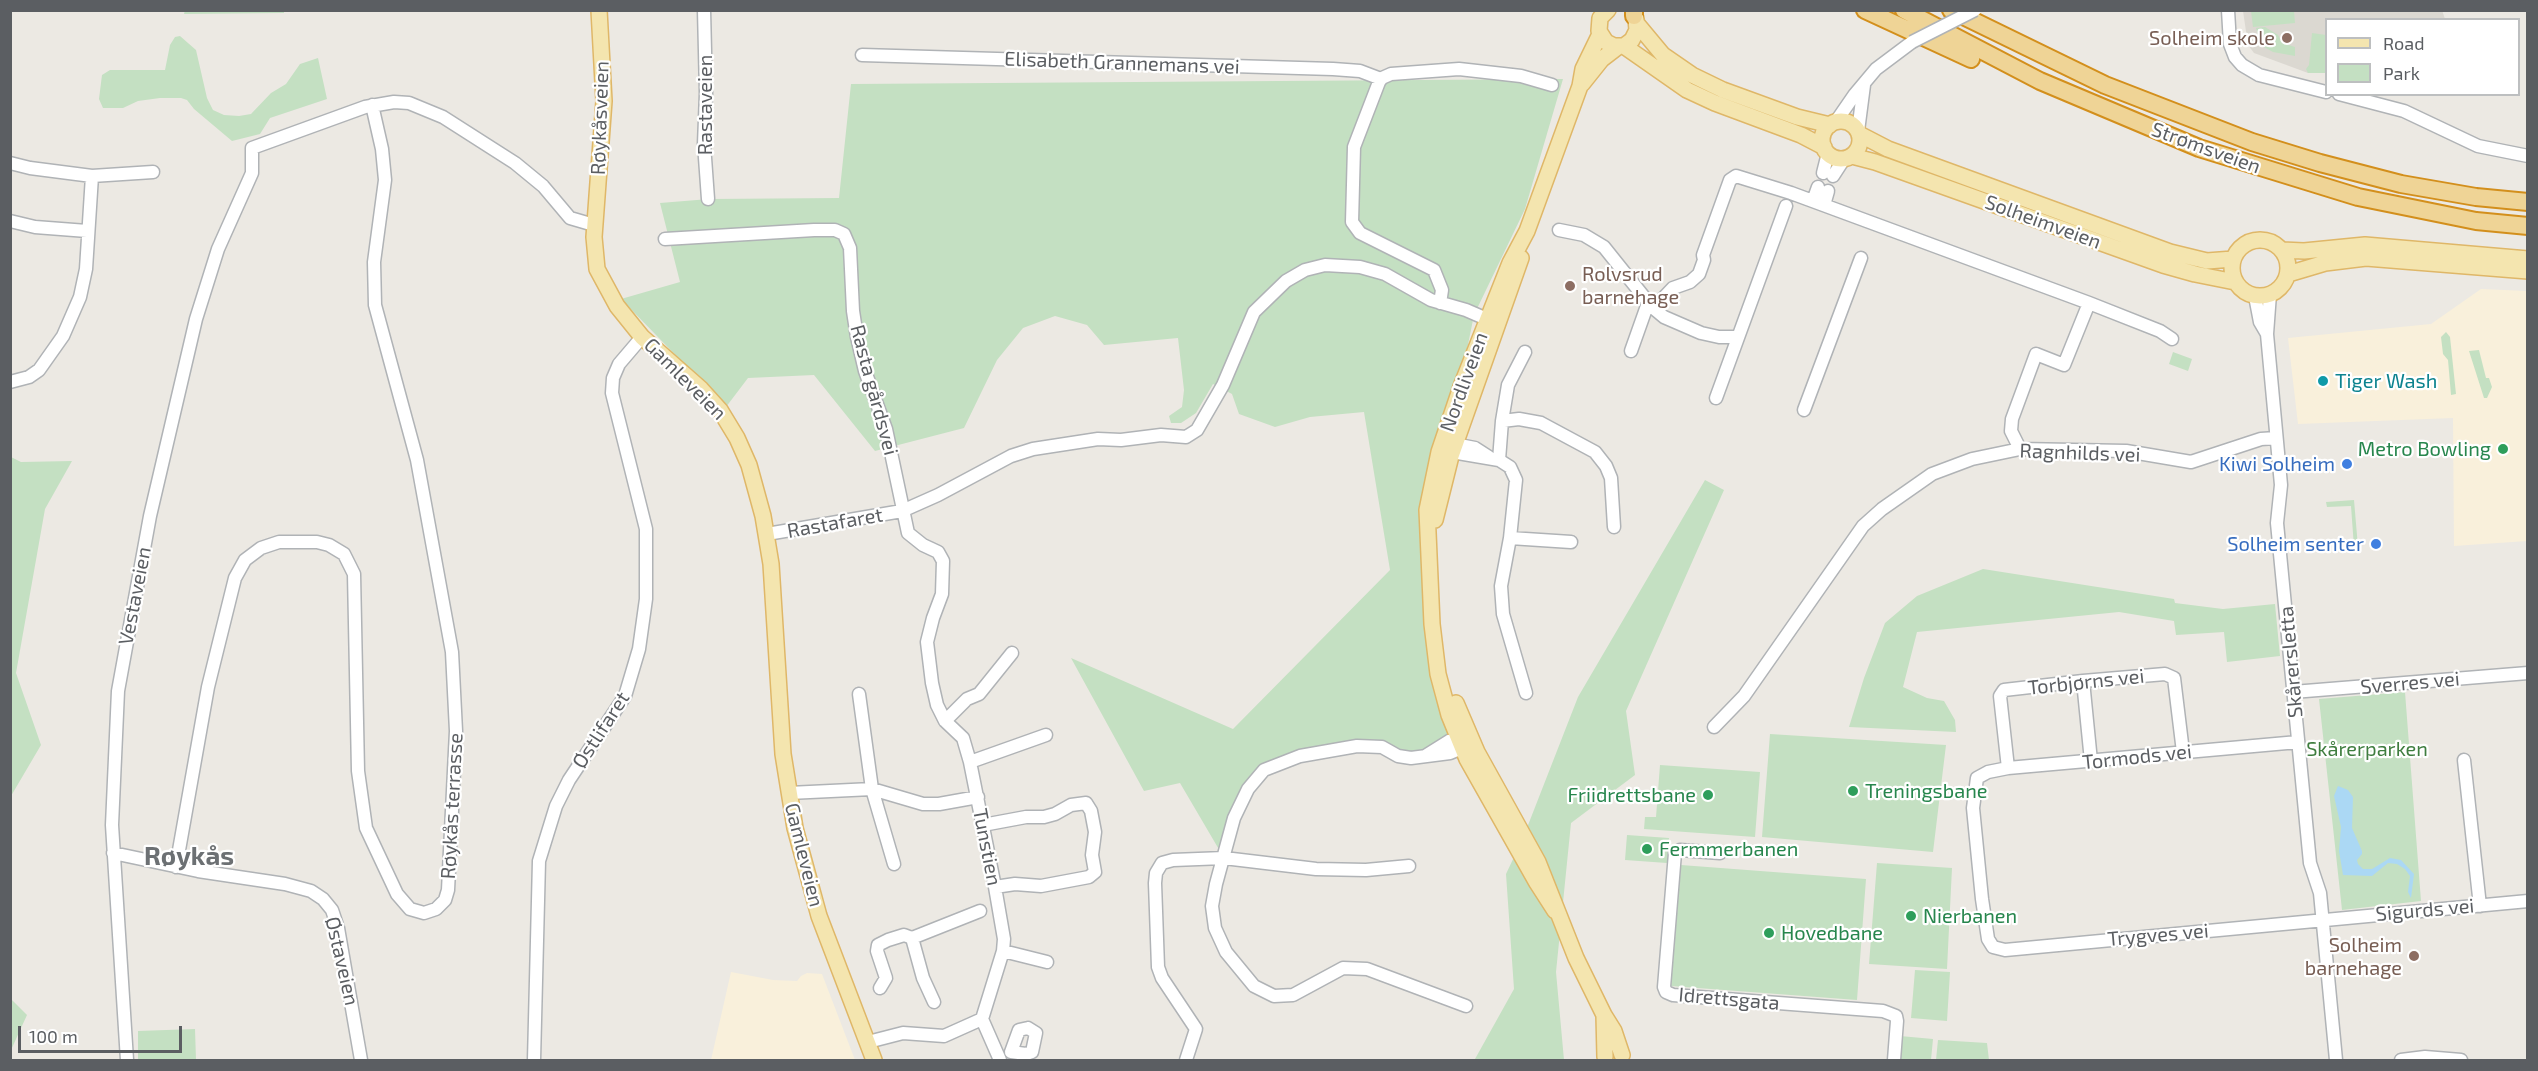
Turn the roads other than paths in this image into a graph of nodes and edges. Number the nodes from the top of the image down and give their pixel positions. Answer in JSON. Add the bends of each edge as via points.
{"nodes":[{"id":1,"x":599,"y":10,"type":"edge"},
{"id":2,"x":704,"y":10,"type":"edge"},
{"id":3,"x":1587,"y":10,"type":"edge"},
{"id":4,"x":1608,"y":10,"type":"edge"},
{"id":5,"x":1865,"y":10,"type":"edge"},
{"id":6,"x":1904,"y":10,"type":"edge"},
{"id":7,"x":1951,"y":10,"type":"edge"},
{"id":8,"x":1975,"y":10,"type":"edge"},
{"id":9,"x":2228,"y":10,"type":"edge"},
{"id":10,"x":1633,"y":15,"type":"edge"},
{"id":11,"x":1599,"y":30,"type":"junction"},
{"id":12,"x":1621,"y":46,"type":"junction"},
{"id":13,"x":862,"y":55,"type":"dead end"},
{"id":14,"x":1381,"y":79,"type":"junction"},
{"id":15,"x":1864,"y":84,"type":"junction"},
{"id":16,"x":1552,"y":85,"type":"dead end"},
{"id":17,"x":1580,"y":86,"type":"junction"},
{"id":18,"x":2325,"y":92,"type":"edge"},
{"id":19,"x":2347,"y":96,"type":"edge"},
{"id":20,"x":372,"y":105,"type":"junction"},
{"id":21,"x":1833,"y":124,"type":"junction"},
{"id":22,"x":2151,"y":129,"type":"junction"},
{"id":23,"x":1858,"y":133,"type":"junction"},
{"id":24,"x":1826,"y":150,"type":"junction"},
{"id":25,"x":2528,"y":156,"type":"edge"},
{"id":26,"x":1848,"y":158,"type":"junction"},
{"id":27,"x":10,"y":163,"type":"edge"},
{"id":28,"x":153,"y":172,"type":"dead end"},
{"id":29,"x":92,"y":176,"type":"junction"},
{"id":30,"x":1823,"y":189,"type":"dead end"},
{"id":31,"x":708,"y":199,"type":"dead end"},
{"id":32,"x":2528,"y":202,"type":"edge"},
{"id":33,"x":1818,"y":203,"type":"junction"},
{"id":34,"x":1786,"y":206,"type":"dead end"},
{"id":35,"x":10,"y":221,"type":"edge"},
{"id":36,"x":594,"y":225,"type":"junction"},
{"id":37,"x":2528,"y":226,"type":"edge"},
{"id":38,"x":1559,"y":230,"type":"dead end"},
{"id":39,"x":87,"y":231,"type":"junction"},
{"id":40,"x":665,"y":239,"type":"dead end"},
{"id":41,"x":2282,"y":250,"type":"junction"},
{"id":42,"x":1861,"y":258,"type":"dead end"},
{"id":43,"x":2233,"y":259,"type":"junction"},
{"id":44,"x":2528,"y":259,"type":"edge"},
{"id":45,"x":2528,"y":271,"type":"edge"},
{"id":46,"x":2288,"y":274,"type":"junction"},
{"id":47,"x":2235,"y":282,"type":"junction"},
{"id":48,"x":2263,"y":295,"type":"junction"},
{"id":49,"x":1440,"y":303,"type":"junction"},
{"id":50,"x":2089,"y":303,"type":"junction"},
{"id":51,"x":1651,"y":306,"type":"junction"},
{"id":52,"x":1493,"y":322,"type":"junction"},
{"id":53,"x":642,"y":337,"type":"junction"},
{"id":54,"x":1738,"y":337,"type":"junction"},
{"id":55,"x":2172,"y":339,"type":"dead end"},
{"id":56,"x":1631,"y":351,"type":"dead end"},
{"id":57,"x":1525,"y":352,"type":"dead end"},
{"id":58,"x":10,"y":382,"type":"edge"},
{"id":59,"x":1716,"y":398,"type":"dead end"},
{"id":60,"x":1804,"y":410,"type":"dead end"},
{"id":61,"x":1502,"y":421,"type":"junction"},
{"id":62,"x":2276,"y":438,"type":"junction"},
{"id":63,"x":1450,"y":446,"type":"junction"},
{"id":64,"x":2020,"y":449,"type":"junction"},
{"id":65,"x":1494,"y":458,"type":"junction"},
{"id":66,"x":902,"y":511,"type":"junction"},
{"id":67,"x":1614,"y":527,"type":"dead end"},
{"id":68,"x":767,"y":534,"type":"junction"},
{"id":69,"x":1510,"y":538,"type":"junction"},
{"id":70,"x":1571,"y":542,"type":"dead end"},
{"id":71,"x":1012,"y":653,"type":"dead end"},
{"id":72,"x":2528,"y":674,"type":"edge"},
{"id":73,"x":2083,"y":681,"type":"junction"},
{"id":74,"x":2293,"y":692,"type":"junction"},
{"id":75,"x":1526,"y":693,"type":"dead end"},
{"id":76,"x":859,"y":694,"type":"dead end"},
{"id":77,"x":945,"y":721,"type":"junction"},
{"id":78,"x":1714,"y":727,"type":"dead end"},
{"id":79,"x":1046,"y":735,"type":"dead end"},
{"id":80,"x":1463,"y":742,"type":"junction"},
{"id":81,"x":2298,"y":742,"type":"junction"},
{"id":82,"x":2183,"y":752,"type":"junction"},
{"id":83,"x":2464,"y":760,"type":"dead end"},
{"id":84,"x":2091,"y":761,"type":"junction"},
{"id":85,"x":970,"y":762,"type":"junction"},
{"id":86,"x":2008,"y":768,"type":"junction"},
{"id":87,"x":872,"y":789,"type":"junction"},
{"id":88,"x":789,"y":793,"type":"junction"},
{"id":89,"x":978,"y":797,"type":"junction"},
{"id":90,"x":983,"y":825,"type":"junction"},
{"id":91,"x":113,"y":853,"type":"junction"},
{"id":92,"x":1720,"y":853,"type":"dead end"},
{"id":93,"x":1224,"y":858,"type":"junction"},
{"id":94,"x":894,"y":864,"type":"dead end"},
{"id":95,"x":1409,"y":866,"type":"dead end"},
{"id":96,"x":176,"y":867,"type":"junction"},
{"id":97,"x":996,"y":891,"type":"junction"},
{"id":98,"x":2528,"y":901,"type":"edge"},
{"id":99,"x":2480,"y":906,"type":"junction"},
{"id":100,"x":980,"y":911,"type":"dead end"},
{"id":101,"x":2323,"y":920,"type":"junction"},
{"id":102,"x":912,"y":938,"type":"junction"},
{"id":103,"x":1993,"y":947,"type":"joint"},
{"id":104,"x":1003,"y":951,"type":"junction"},
{"id":105,"x":1047,"y":962,"type":"dead end"},
{"id":106,"x":880,"y":987,"type":"dead end"},
{"id":107,"x":934,"y":1002,"type":"dead end"},
{"id":108,"x":1466,"y":1006,"type":"dead end"},
{"id":109,"x":1604,"y":1016,"type":"junction"},
{"id":110,"x":982,"y":1019,"type":"junction"},
{"id":111,"x":868,"y":1042,"type":"junction"},
{"id":112,"x":1011,"y":1052,"type":"dead end"},
{"id":113,"x":1626,"y":1058,"type":"edge"},
{"id":114,"x":996,"y":1059,"type":"edge"},
{"id":115,"x":1602,"y":1059,"type":"edge"},
{"id":116,"x":127,"y":1060,"type":"edge"},
{"id":117,"x":361,"y":1060,"type":"edge"},
{"id":118,"x":534,"y":1060,"type":"edge"},
{"id":119,"x":874,"y":1060,"type":"edge"},
{"id":120,"x":1186,"y":1060,"type":"edge"},
{"id":121,"x":1894,"y":1060,"type":"edge"},
{"id":122,"x":2336,"y":1060,"type":"edge"},
{"id":123,"x":2402,"y":1060,"type":"edge"},
{"id":124,"x":2461,"y":1060,"type":"edge"}],
"edges":[{"from":1,"to":36,"type":"main road","name":"Røykåsveien","via":[[604,127]]},
{"from":2,"to":31,"type":"street","name":"Rastaveien"},
{"from":3,"to":11,"type":"main road"},
{"from":4,"to":11,"type":"main road","name":"Nordliveien","via":[[1600,18]]},
{"from":5,"to":22,"type":"highway","via":[[2027,86]]},
{"from":6,"to":22,"type":"highway","name":"Strømsveien","via":[[2030,76]]},
{"from":7,"to":32,"type":"highway","name":"Strømsveien","via":[[2105,85],[2252,142],[2401,184]]},
{"from":8,"to":15,"type":"street","bridge":true,"via":[[1912,42],[1876,69]]},
{"from":9,"to":18,"type":"street","via":[[2230,44],[2242,65],[2259,75]]},
{"from":10,"to":12,"type":"main road","name":"Nordliveien","via":[[1632,40]]},
{"from":10,"to":21,"type":"main road","via":[[1663,55],[1692,75],[1797,117]]},
{"from":11,"to":12,"type":"main road","via":[[1606,42]]},
{"from":11,"to":17,"type":"main road","name":"Nordliveien","via":[[1582,69]]},
{"from":12,"to":17,"type":"main road","name":"Nordliveien","via":[[1602,59]]},
{"from":12,"to":24,"type":"main road","via":[[1687,90],[1802,135]]},
{"from":13,"to":14,"type":"street","name":"Elisabeth Grannemans vei","via":[[1333,69],[1360,71]]},
{"from":14,"to":16,"type":"street","name":"Elisabeth Grannemans vei","via":[[1390,74],[1459,69],[1521,76]]},
{"from":14,"to":49,"type":"street","via":[[1354,147],[1352,222],[1360,233],[1434,270],[1442,290]]},
{"from":15,"to":21,"type":"street"},
{"from":15,"to":23,"type":"street"},
{"from":17,"to":52,"type":"main road","name":"Nordliveien","via":[[1527,231],[1510,263]]},
{"from":19,"to":25,"type":"street","via":[[2404,111],[2478,146]]},
{"from":20,"to":36,"type":"street","via":[[409,103],[443,117],[524,170],[570,218]]},
{"from":20,"to":91,"type":"street","name":"Vestaveien","via":[[252,148],[250,178],[203,294],[140,566],[116,706]]},
{"from":20,"to":96,"type":"street","name":"Røykås terrasse","via":[[386,180],[374,268],[375,305],[417,460],[453,658],[456,740],[448,890],[436,909],[424,913],[410,909],[397,894],[366,828],[358,771],[354,574],[344,554],[317,542],[279,542],[261,548],[245,560],[235,578],[208,687]]},
{"from":21,"to":23,"type":"main road","via":[[1850,124]]},
{"from":21,"to":24,"type":"main road","via":[[1824,133]]},
{"from":22,"to":37,"type":"highway","name":"Strømsveien","via":[[2358,197]]},
{"from":23,"to":26,"type":"main road","via":[[1858,148]]},
{"from":23,"to":43,"type":"main road","name":"Solheimveien","via":[[1888,149],[2170,252],[2207,261]]},
{"from":24,"to":26,"type":"main road","via":[[1835,158]]},
{"from":24,"to":26,"type":"street","via":[[1828,175]]},
{"from":26,"to":47,"type":"main road","name":"Solheimveien","via":[[1875,162],[2163,265]]},
{"from":27,"to":29,"type":"street"},
{"from":28,"to":29,"type":"street"},
{"from":29,"to":39,"type":"street"},
{"from":30,"to":33,"type":"street"},
{"from":33,"to":50,"type":"street"},
{"from":33,"to":51,"type":"street","via":[[1732,176],[1702,255],[1699,274]]},
{"from":34,"to":54,"type":"street"},
{"from":35,"to":39,"type":"street"},
{"from":36,"to":53,"type":"main road","name":"Gamleveien","via":[[594,253],[600,276],[617,306]]},
{"from":38,"to":51,"type":"street","via":[[1584,235],[1604,247]]},
{"from":39,"to":58,"type":"street","via":[[86,269],[69,324],[39,370]]},
{"from":40,"to":66,"type":"street","name":"Rasta gårdsvei","via":[[814,230],[844,234],[850,248],[857,337],[886,429]]},
{"from":41,"to":43,"type":"main road","via":[[2268,241],[2255,240],[2244,244]]},
{"from":41,"to":44,"type":"main road","via":[[2365,245]]},
{"from":41,"to":46,"type":"main road"},
{"from":42,"to":60,"type":"street"},
{"from":43,"to":47,"type":"main road","via":[[2231,271]]},
{"from":45,"to":46,"type":"main road","via":[[2366,258],[2325,263]]},
{"from":46,"to":48,"type":"main road","via":[[2281,287]]},
{"from":47,"to":48,"type":"main road","via":[[2242,291]]},
{"from":48,"to":62,"type":"street","name":"Skårersletta","via":[[2260,322],[2267,334]]},
{"from":49,"to":52,"type":"street","name":"Rastafaret"},
{"from":49,"to":66,"type":"street","name":"Rastafaret","via":[[1385,274],[1360,267],[1325,265],[1305,270],[1286,281],[1254,312],[1223,385],[1197,430],[1186,437],[1098,439],[1033,449],[1011,456]]},
{"from":50,"to":55,"type":"street"},
{"from":50,"to":64,"type":"street","via":[[2064,365],[2036,354],[2012,419],[2012,431]]},
{"from":51,"to":54,"type":"street","via":[[1665,317],[1701,333]]},
{"from":51,"to":56,"type":"street"},
{"from":52,"to":63,"type":"main road","name":"Nordliveien"},
{"from":53,"to":68,"type":"main road","name":"Gamleveien","via":[[707,396],[732,427],[754,478]]},
{"from":53,"to":118,"type":"street","name":"Østlifaret","via":[[619,364],[612,393],[646,529],[646,599],[639,650],[625,696],[568,780],[542,852],[537,883]]},
{"from":54,"to":59,"type":"street"},
{"from":57,"to":61,"type":"street","via":[[1508,385]]},
{"from":61,"to":65,"type":"street"},
{"from":61,"to":67,"type":"street","via":[[1541,423],[1595,453],[1611,478]]},
{"from":62,"to":64,"type":"street","name":"Ragnhilds vei","via":[[2261,439],[2191,462],[2127,451]]},
{"from":62,"to":74,"type":"street","name":"Skårersletta","via":[[2281,485],[2277,523]]},
{"from":63,"to":65,"type":"street","via":[[1473,457]]},
{"from":63,"to":80,"type":"main road","name":"Nordliveien","via":[[1427,510],[1430,606],[1437,655]]},
{"from":64,"to":78,"type":"street","name":"Ragnhilds vei","via":[[1949,466],[1881,509],[1845,549],[1744,696]]},
{"from":65,"to":69,"type":"street","via":[[1510,467],[1516,480]]},
{"from":66,"to":68,"type":"street","name":"Rastafaret"},
{"from":66,"to":77,"type":"street","via":[[908,533],[938,552],[943,561],[942,594],[927,642],[937,705]]},
{"from":68,"to":88,"type":"main road","name":"Gamleveien"},
{"from":69,"to":70,"type":"street"},
{"from":69,"to":75,"type":"street","via":[[1502,586],[1503,614]]},
{"from":71,"to":77,"type":"street","via":[[979,693]]},
{"from":72,"to":74,"type":"street","name":"Sverres vei"},
{"from":73,"to":82,"type":"street","name":"Torbjørns vei","via":[[2165,674],[2174,678]]},
{"from":73,"to":84,"type":"street"},
{"from":73,"to":86,"type":"street","name":"Torbjørns vei","via":[[2004,690],[2000,696]]},
{"from":74,"to":81,"type":"street","name":"Skårersletta"},
{"from":76,"to":87,"type":"street"},
{"from":77,"to":85,"type":"street","name":"Tunstien","via":[[963,738]]},
{"from":79,"to":85,"type":"street"},
{"from":80,"to":93,"type":"street","via":[[1435,748],[1425,756],[1405,758],[1368,745],[1300,756],[1264,770],[1248,789],[1234,819]]},
{"from":80,"to":109,"type":"main road","name":"Nordliveien","via":[[1538,862],[1555,911]]},
{"from":81,"to":82,"type":"street","name":"Tormods vei"},
{"from":81,"to":101,"type":"street","name":"Skårersletta","via":[[2310,862]]},
{"from":82,"to":84,"type":"street","name":"Tormods vei"},
{"from":83,"to":99,"type":"street"},
{"from":84,"to":86,"type":"street","name":"Tormods vei"},
{"from":85,"to":89,"type":"street","name":"Tunstien"},
{"from":86,"to":103,"type":"street","name":"Tormods vei","via":[[1977,778],[1973,808],[1982,899],[1988,939]]},
{"from":87,"to":88,"type":"street"},
{"from":87,"to":89,"type":"street","via":[[923,804]]},
{"from":87,"to":94,"type":"street"},
{"from":88,"to":111,"type":"main road","name":"Gamleveien","via":[[813,897]]},
{"from":89,"to":90,"type":"street","name":"Tunstien"},
{"from":90,"to":97,"type":"street","name":"Tunstien"},
{"from":90,"to":97,"type":"street","via":[[1044,817],[1086,803],[1091,811],[1095,872],[1041,886],[1015,884]]},
{"from":91,"to":96,"type":"street","name":"Østaveien"},
{"from":91,"to":116,"type":"street","name":"Vestaveien"},
{"from":92,"to":121,"type":"street","name":"Idrettsgata","via":[[1675,853],[1666,992],[1883,1011],[1898,1020]]},
{"from":93,"to":95,"type":"street","via":[[1316,869]]},
{"from":93,"to":108,"type":"street","via":[[1212,906],[1215,928],[1226,952],[1254,986],[1274,996],[1293,995],[1343,968],[1367,969]]},
{"from":93,"to":120,"type":"street","via":[[1173,860],[1162,863],[1156,873],[1158,967],[1196,1029]]},
{"from":96,"to":117,"type":"street","name":"Østaveien","via":[[295,886],[327,903],[341,939]]},
{"from":97,"to":104,"type":"street","name":"Tunstien"},
{"from":98,"to":99,"type":"street","name":"Sigurds vei"},
{"from":99,"to":101,"type":"street","name":"Sigurds vei"},
{"from":100,"to":102,"type":"street"},
{"from":101,"to":103,"type":"street","name":"Trygves vei","via":[[2005,950]]},
{"from":101,"to":122,"type":"street","name":"Skårersletta"},
{"from":102,"to":106,"type":"street","via":[[904,935],[878,945],[886,978]]},
{"from":102,"to":107,"type":"street"},
{"from":104,"to":105,"type":"street"},
{"from":104,"to":110,"type":"street"},
{"from":109,"to":113,"type":"main road","name":"Nordliveien"},
{"from":109,"to":115,"type":"main road","name":"Nordliveien"},
{"from":110,"to":111,"type":"street","via":[[944,1036],[903,1033]]},
{"from":110,"to":114,"type":"street"},
{"from":111,"to":119,"type":"main road","name":"Gamleveien"},
{"from":112,"to":114,"type":"street"},
{"from":113,"to":115,"type":"main road"},
{"from":123,"to":124,"type":"street"}]}
